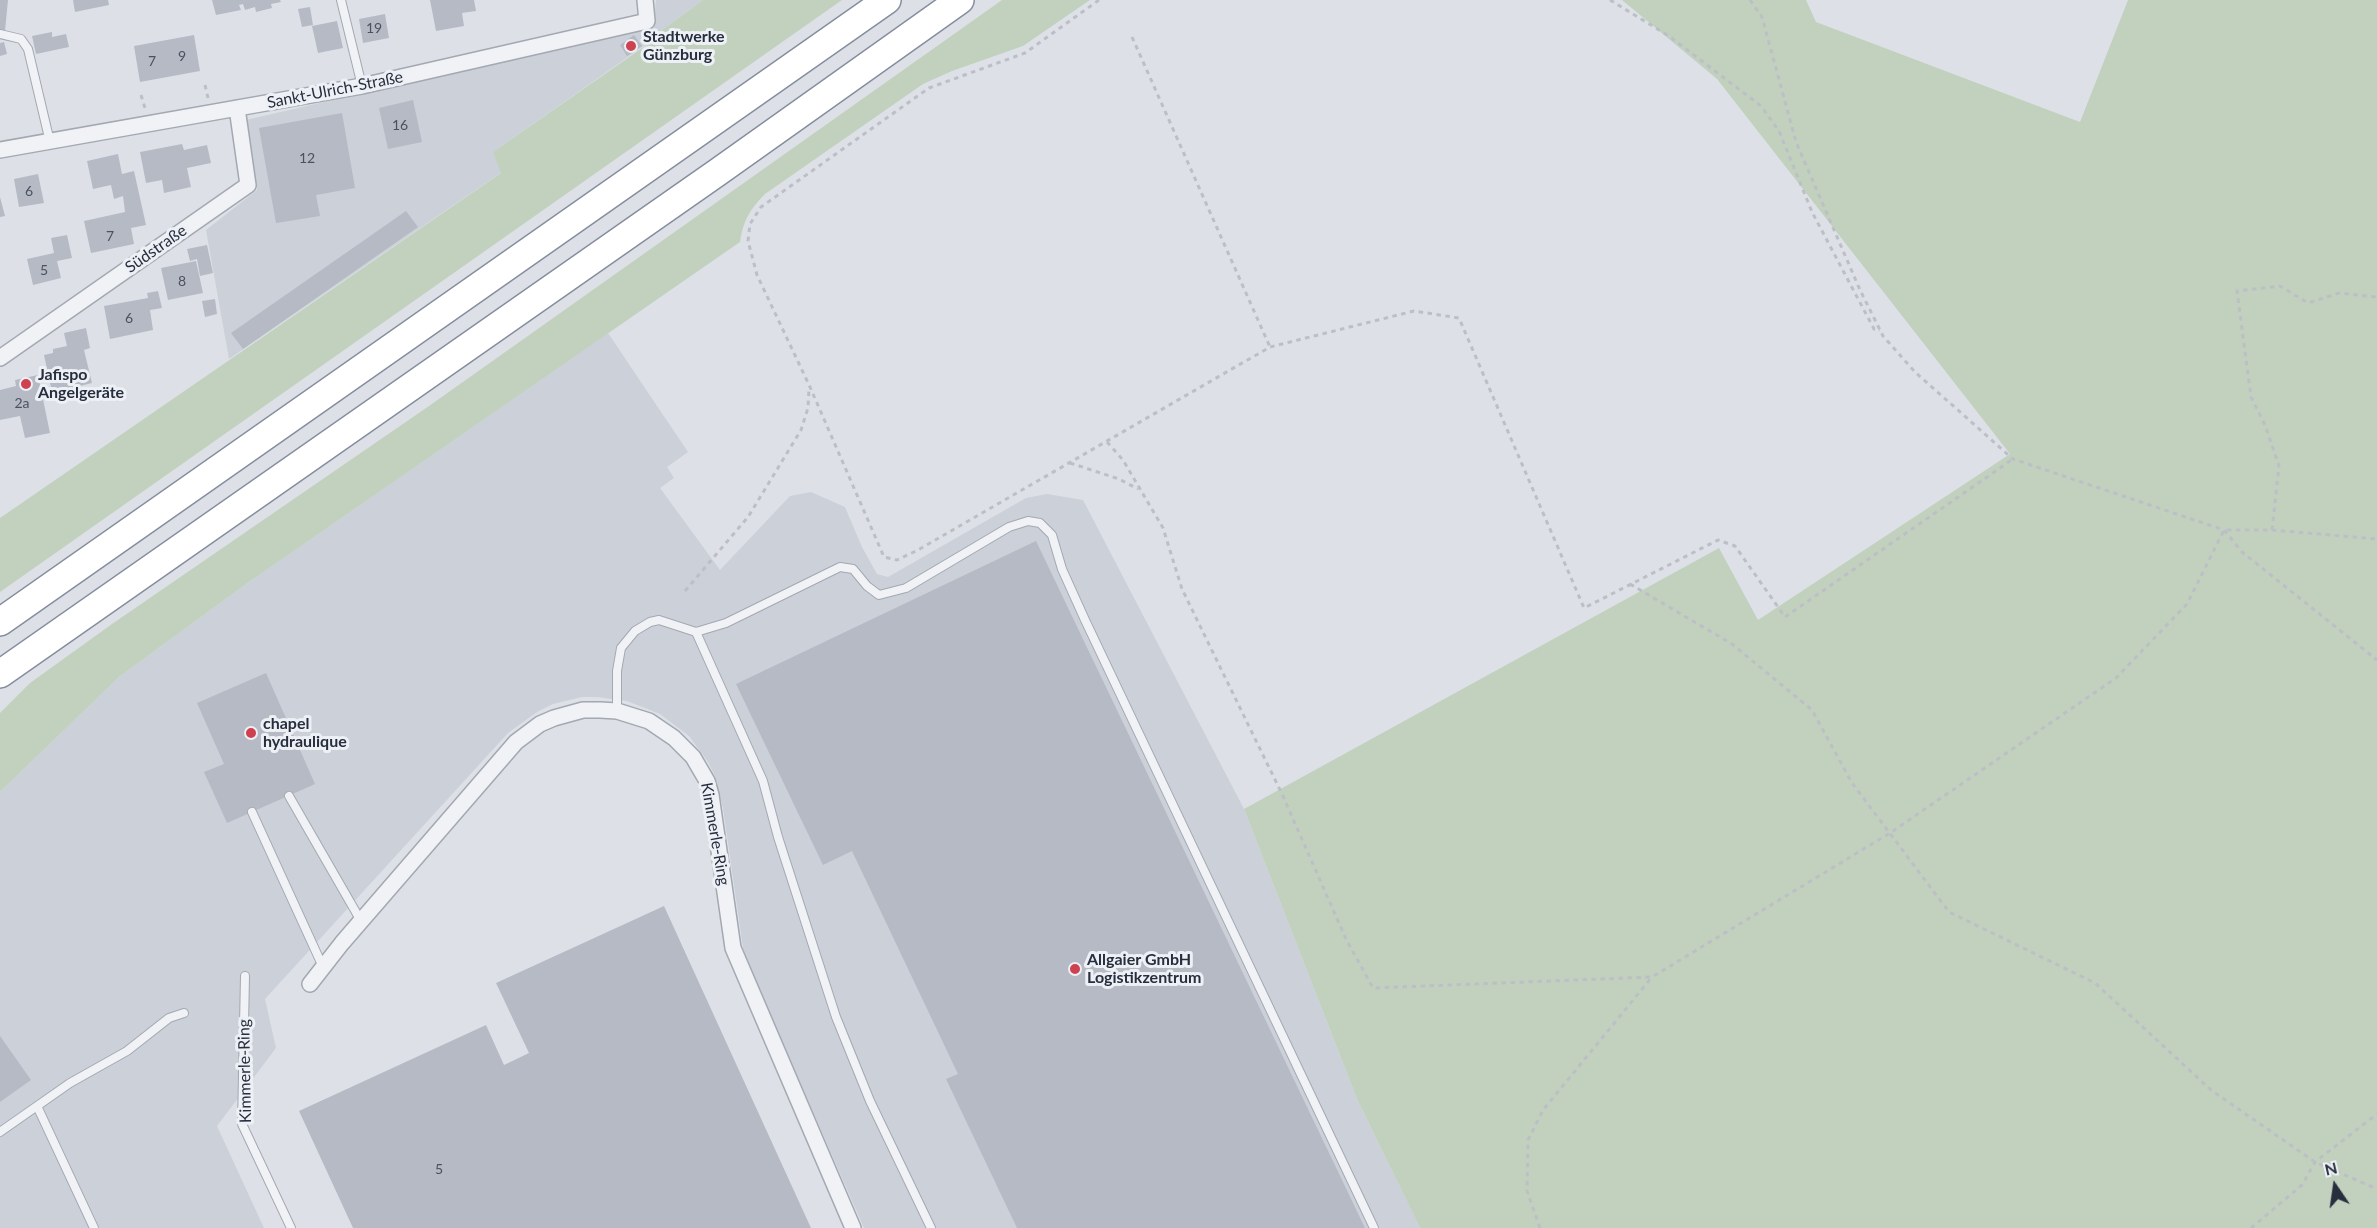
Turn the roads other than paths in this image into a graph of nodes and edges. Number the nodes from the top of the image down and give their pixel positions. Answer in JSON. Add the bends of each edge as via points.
{"nodes":[{"id":1,"x":341,"y":0,"type":"edge"},
{"id":2,"x":645,"y":0,"type":"edge"},
{"id":3,"x":887,"y":0,"type":"edge"},
{"id":4,"x":960,"y":0,"type":"edge"},
{"id":5,"x":0,"y":34,"type":"edge"},
{"id":6,"x":362,"y":86,"type":"junction"},
{"id":7,"x":237,"y":108,"type":"junction"},
{"id":8,"x":50,"y":141,"type":"junction"},
{"id":9,"x":0,"y":150,"type":"edge"},
{"id":10,"x":0,"y":358,"type":"edge"},
{"id":11,"x":0,"y":622,"type":"edge"},
{"id":12,"x":696,"y":632,"type":"junction"},
{"id":13,"x":0,"y":674,"type":"edge"},
{"id":14,"x":617,"y":711,"type":"junction"},
{"id":15,"x":289,"y":796,"type":"dead end"},
{"id":16,"x":252,"y":812,"type":"dead end"},
{"id":17,"x":361,"y":921,"type":"junction"},
{"id":18,"x":323,"y":967,"type":"junction"},
{"id":19,"x":245,"y":976,"type":"dead end"},
{"id":20,"x":310,"y":984,"type":"dead end"},
{"id":21,"x":184,"y":1013,"type":"dead end"},
{"id":22,"x":37,"y":1106,"type":"junction"},
{"id":23,"x":0,"y":1132,"type":"edge"},
{"id":24,"x":94,"y":1228,"type":"edge"},
{"id":25,"x":291,"y":1228,"type":"edge"},
{"id":26,"x":853,"y":1228,"type":"edge"},
{"id":27,"x":931,"y":1228,"type":"edge"},
{"id":28,"x":1374,"y":1228,"type":"edge"}],
"edges":[{"from":1,"to":6,"type":"lane"},
{"from":2,"to":6,"type":"street","name":"Sankt-Ulrich-Straße","via":[[647,21]]},
{"from":3,"to":11,"type":"highway"},
{"from":4,"to":13,"type":"highway"},
{"from":5,"to":8,"type":"lane","via":[[21,39],[28,49]]},
{"from":6,"to":7,"type":"street","name":"Sankt-Ulrich-Straße"},
{"from":7,"to":8,"type":"street","name":"Sankt-Ulrich-Straße"},
{"from":7,"to":10,"type":"street","name":"Südstraße","via":[[248,184]]},
{"from":8,"to":9,"type":"street","name":"Sankt-Ulrich-Straße"},
{"from":12,"to":14,"type":"lane","via":[[659,620],[635,631],[621,648]]},
{"from":12,"to":27,"type":"lane","via":[[763,781],[836,1017],[870,1101]]},
{"from":12,"to":28,"type":"lane","via":[[726,622],[840,567],[854,569],[879,595],[906,588],[1009,527],[1028,521],[1040,523],[1052,535],[1062,570],[1085,620]]},
{"from":14,"to":17,"type":"street","name":"Kimmerle-Ring","via":[[568,713],[540,724],[522,737]]},
{"from":14,"to":26,"type":"street","name":"Kimmerle-Ring","via":[[649,721],[675,738],[693,757],[707,782],[733,948]]},
{"from":15,"to":17,"type":"lane"},
{"from":16,"to":18,"type":"lane"},
{"from":17,"to":18,"type":"street","name":"Kimmerle-Ring"},
{"from":18,"to":20,"type":"street","name":"Kimmerle-Ring"},
{"from":19,"to":25,"type":"lane","name":"Kimmerle-Ring","via":[[242,1124]]},
{"from":21,"to":22,"type":"lane","via":[[169,1018],[127,1051]]},
{"from":22,"to":23,"type":"lane"},
{"from":22,"to":24,"type":"lane"}]}
